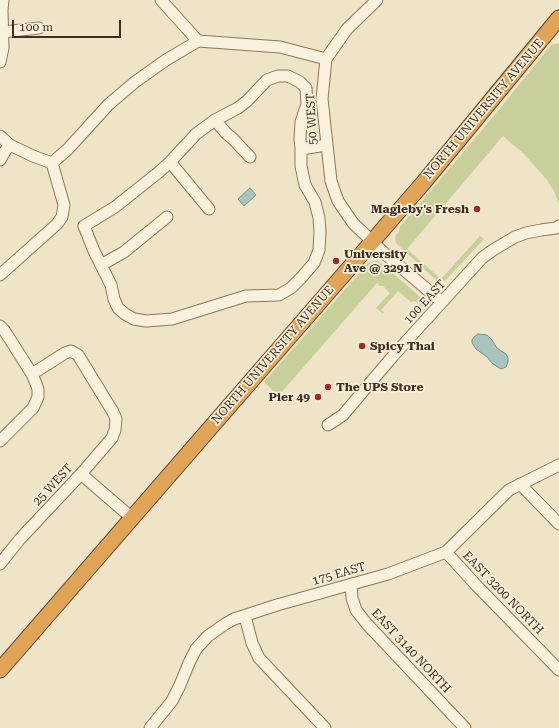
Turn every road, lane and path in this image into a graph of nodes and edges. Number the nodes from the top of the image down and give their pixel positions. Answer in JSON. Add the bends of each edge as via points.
{"nodes":[{"id":1,"x":3,"y":0,"type":"edge"},
{"id":2,"x":161,"y":0,"type":"edge"},
{"id":3,"x":377,"y":0,"type":"edge"},
{"id":4,"x":557,"y":24,"type":"edge"},
{"id":5,"x":39,"y":28,"type":"dead end"},
{"id":6,"x":3,"y":32,"type":"junction"},
{"id":7,"x":198,"y":41,"type":"junction"},
{"id":8,"x":326,"y":59,"type":"junction"},
{"id":9,"x":0,"y":62,"type":"edge"},
{"id":10,"x":215,"y":120,"type":"junction"},
{"id":11,"x":0,"y":136,"type":"edge"},
{"id":12,"x":10,"y":144,"type":"junction"},
{"id":13,"x":326,"y":145,"type":"junction"},
{"id":14,"x":301,"y":149,"type":"junction"},
{"id":15,"x":250,"y":158,"type":"dead end"},
{"id":16,"x":0,"y":160,"type":"edge"},
{"id":17,"x":170,"y":162,"type":"junction"},
{"id":18,"x":52,"y":163,"type":"junction"},
{"id":19,"x":209,"y":209,"type":"dead end"},
{"id":20,"x":167,"y":217,"type":"dead end"},
{"id":21,"x":559,"y":226,"type":"edge"},
{"id":22,"x":372,"y":241,"type":"junction"},
{"id":23,"x":101,"y":265,"type":"junction"},
{"id":24,"x":0,"y":275,"type":"edge"},
{"id":25,"x":442,"y":302,"type":"junction"},
{"id":26,"x":0,"y":326,"type":"edge"},
{"id":27,"x":32,"y":374,"type":"junction"},
{"id":28,"x":328,"y":425,"type":"dead end"},
{"id":29,"x":0,"y":441,"type":"edge"},
{"id":30,"x":559,"y":465,"type":"edge"},
{"id":31,"x":81,"y":474,"type":"junction"},
{"id":32,"x":520,"y":484,"type":"junction"},
{"id":33,"x":132,"y":518,"type":"junction"},
{"id":34,"x":559,"y":524,"type":"edge"},
{"id":35,"x":446,"y":552,"type":"junction"},
{"id":36,"x":0,"y":564,"type":"edge"},
{"id":37,"x":351,"y":584,"type":"junction"},
{"id":38,"x":245,"y":616,"type":"junction"},
{"id":39,"x":0,"y":670,"type":"edge"},
{"id":40,"x":559,"y":670,"type":"edge"},
{"id":41,"x":150,"y":728,"type":"edge"},
{"id":42,"x":325,"y":728,"type":"edge"},
{"id":43,"x":465,"y":728,"type":"edge"}],
"edges":[{"from":1,"to":6,"type":"street"},
{"from":2,"to":7,"type":"street"},
{"from":3,"to":8,"type":"street","name":"50 WEST","via":[[347,29]]},
{"from":4,"to":22,"type":"highway","name":"NORTH UNIVERSITY AVENUE"},
{"from":5,"to":6,"type":"street"},
{"from":6,"to":9,"type":"street"},
{"from":7,"to":8,"type":"street","via":[[280,48]]},
{"from":7,"to":18,"type":"street","via":[[135,82],[109,104]]},
{"from":8,"to":13,"type":"street","name":"50 WEST","via":[[322,99]]},
{"from":10,"to":14,"type":"street","via":[[247,102],[267,80],[288,76],[306,88],[307,104],[301,122]]},
{"from":10,"to":15,"type":"street"},
{"from":10,"to":17,"type":"street","via":[[196,134]]},
{"from":11,"to":12,"type":"street"},
{"from":12,"to":16,"type":"street"},
{"from":12,"to":18,"type":"street"},
{"from":13,"to":14,"type":"street"},
{"from":13,"to":22,"type":"street","name":"50 WEST","via":[[331,181],[338,201],[353,223]]},
{"from":14,"to":23,"type":"street","via":[[301,166],[306,185],[320,218],[319,250],[314,263],[290,288],[279,294],[246,296],[172,319],[146,321],[125,314],[118,308]]},
{"from":17,"to":19,"type":"street"},
{"from":17,"to":23,"type":"street","via":[[115,206],[84,226]]},
{"from":18,"to":24,"type":"street","via":[[64,205],[62,217]]},
{"from":20,"to":23,"type":"street","via":[[124,252]]},
{"from":21,"to":25,"type":"street","name":"100 EAST","via":[[526,233],[493,250],[482,258]]},
{"from":22,"to":25,"type":"street","name":"50 WEST"},
{"from":22,"to":33,"type":"highway","name":"NORTH UNIVERSITY AVENUE"},
{"from":25,"to":28,"type":"street","name":"100 EAST","via":[[392,356],[344,415]]},
{"from":26,"to":27,"type":"street"},
{"from":27,"to":29,"type":"street","via":[[38,397],[34,408]]},
{"from":27,"to":31,"type":"street","name":"25 WEST","via":[[71,350],[78,355],[113,412],[116,430],[112,438]]},
{"from":30,"to":32,"type":"street","name":"175 EAST"},
{"from":31,"to":33,"type":"street"},
{"from":31,"to":36,"type":"street","name":"25 WEST"},
{"from":32,"to":34,"type":"street"},
{"from":32,"to":35,"type":"street","name":"175 EAST","via":[[509,490]]},
{"from":33,"to":39,"type":"highway","name":"NORTH UNIVERSITY AVENUE"},
{"from":35,"to":37,"type":"street","name":"175 EAST","via":[[388,574]]},
{"from":35,"to":40,"type":"street","name":"EAST 3200 NORTH"},
{"from":37,"to":38,"type":"street","name":"175 EAST"},
{"from":37,"to":43,"type":"street","name":"EAST 3140 NORTH","via":[[356,610],[366,623]]},
{"from":38,"to":41,"type":"street","name":"175 EAST","via":[[224,624],[196,649],[172,701]]},
{"from":38,"to":42,"type":"street","via":[[259,658]]}]}
